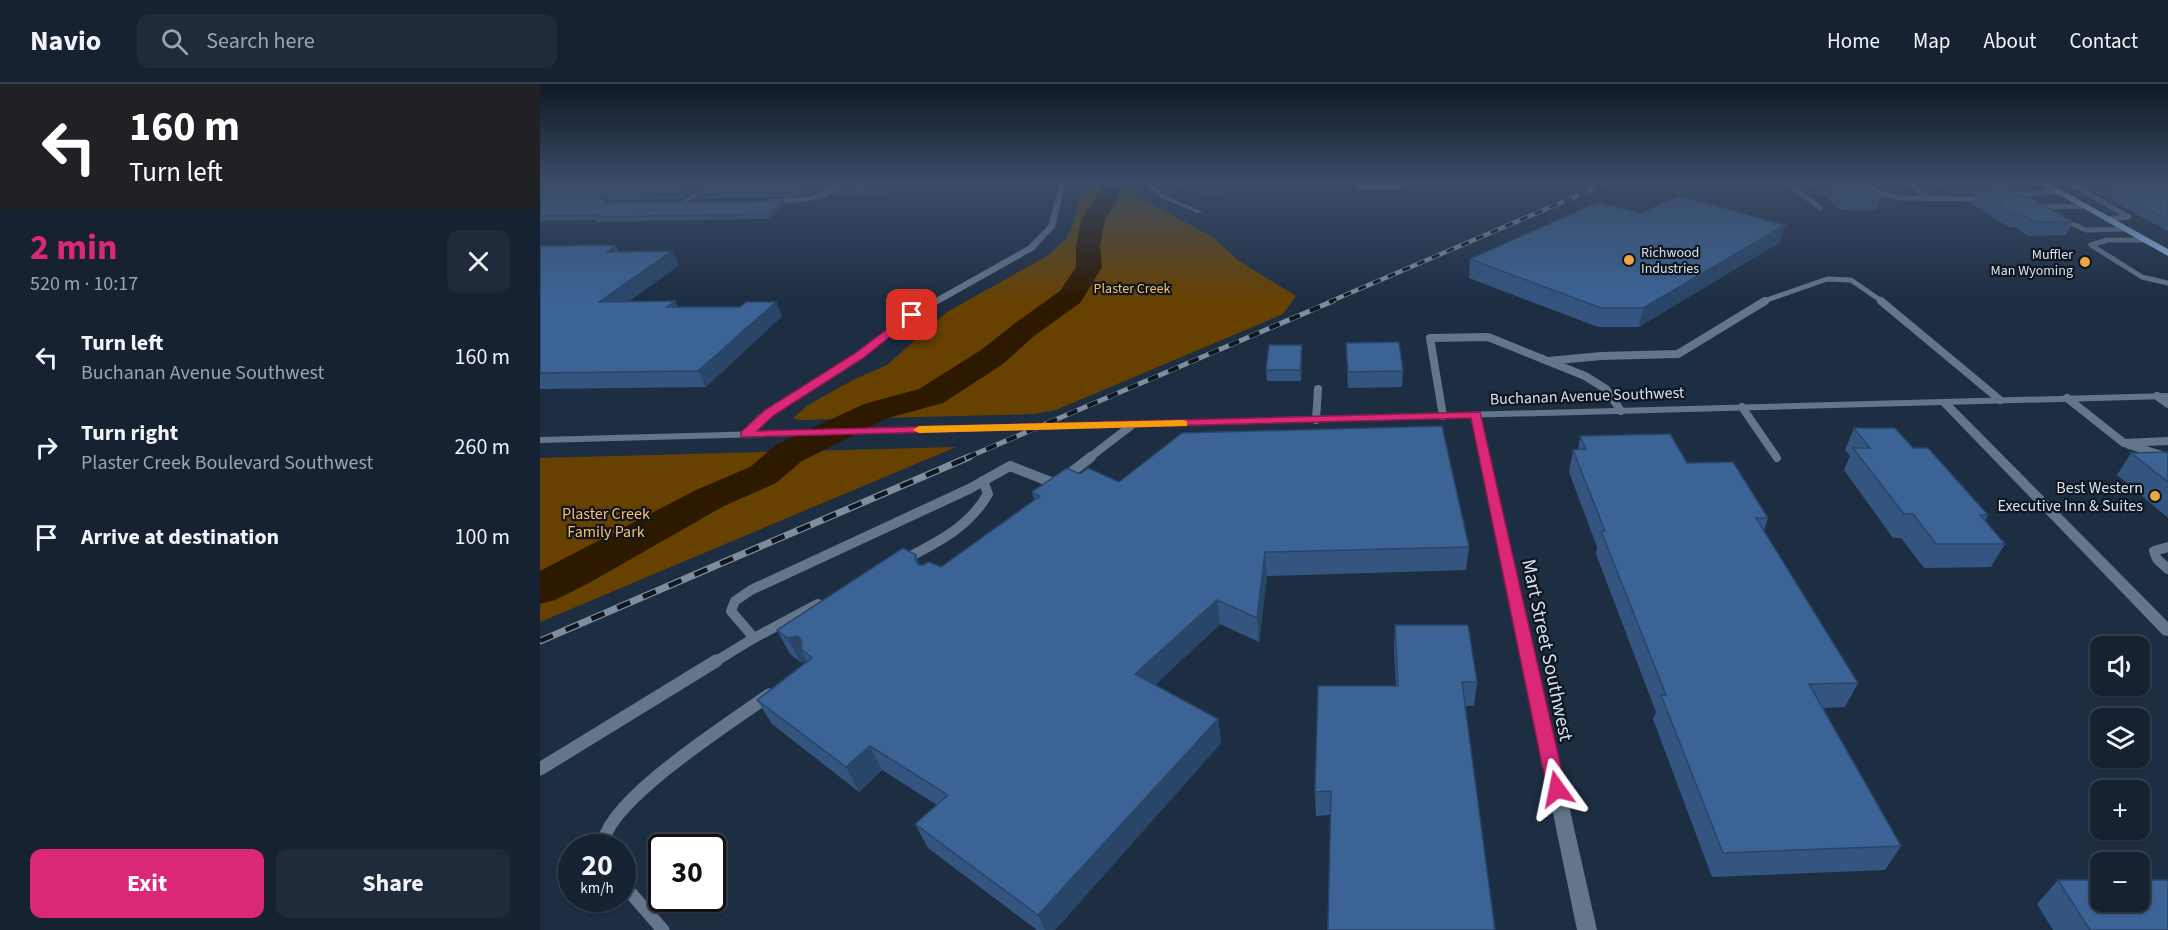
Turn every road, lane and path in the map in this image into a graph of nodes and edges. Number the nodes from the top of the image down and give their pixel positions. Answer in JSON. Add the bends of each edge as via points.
{"nodes":[{"id":1,"x":1052,"y":221,"type":"edge"},
{"id":2,"x":2068,"y":221,"type":"edge"},
{"id":3,"x":2111,"y":221,"type":"edge"},
{"id":4,"x":2126,"y":229,"type":"junction"},
{"id":5,"x":2144,"y":240,"type":"junction"},
{"id":6,"x":2168,"y":253,"type":"edge"},
{"id":7,"x":2168,"y":283,"type":"edge"},
{"id":8,"x":1548,"y":362,"type":"junction"},
{"id":9,"x":1318,"y":389,"type":"dead end"},
{"id":10,"x":2163,"y":396,"type":"edge"},
{"id":11,"x":2067,"y":398,"type":"junction"},
{"id":12,"x":2000,"y":400,"type":"junction"},
{"id":13,"x":1944,"y":402,"type":"junction"},
{"id":14,"x":2168,"y":404,"type":"edge"},
{"id":15,"x":1742,"y":407,"type":"junction"},
{"id":16,"x":1621,"y":411,"type":"junction"},
{"id":17,"x":1476,"y":415,"type":"junction"},
{"id":18,"x":1443,"y":416,"type":"junction"},
{"id":19,"x":1316,"y":420,"type":"junction"},
{"id":20,"x":1132,"y":425,"type":"junction"},
{"id":21,"x":746,"y":435,"type":"junction"},
{"id":22,"x":540,"y":440,"type":"edge"},
{"id":23,"x":2168,"y":441,"type":"edge"},
{"id":24,"x":2124,"y":443,"type":"junction"},
{"id":25,"x":2168,"y":457,"type":"edge"},
{"id":26,"x":1777,"y":458,"type":"dead end"},
{"id":27,"x":983,"y":481,"type":"junction"},
{"id":28,"x":1056,"y":484,"type":"junction"},
{"id":29,"x":1047,"y":491,"type":"edge"},
{"id":30,"x":2168,"y":547,"type":"edge"},
{"id":31,"x":896,"y":564,"type":"edge"},
{"id":32,"x":2168,"y":569,"type":"edge"},
{"id":33,"x":825,"y":601,"type":"edge"},
{"id":34,"x":2168,"y":631,"type":"edge"},
{"id":35,"x":754,"y":638,"type":"junction"},
{"id":36,"x":779,"y":688,"type":"edge"},
{"id":37,"x":540,"y":769,"type":"edge"},
{"id":38,"x":607,"y":834,"type":"edge"},
{"id":39,"x":636,"y":899,"type":"edge"},
{"id":40,"x":663,"y":930,"type":"edge"},
{"id":41,"x":1587,"y":930,"type":"edge"}],
"edges":[{"from":1,"to":21,"type":"street","via":[[1031,248],[912,315],[858,357],[770,412]]},
{"from":2,"to":4,"type":"lane","via":[[2079,228]]},
{"from":3,"to":4,"type":"main road"},
{"from":4,"to":5,"type":"main road"},
{"from":5,"to":6,"type":"main road"},
{"from":5,"to":7,"type":"lane","via":[[2107,240],[2091,245],[2142,277]]},
{"from":8,"to":12,"type":"lane","via":[[1678,354],[1758,303],[1827,279],[1851,280]]},
{"from":8,"to":16,"type":"lane","via":[[1606,389]]},
{"from":8,"to":18,"type":"lane","via":[[1488,337],[1430,338]]},
{"from":9,"to":19,"type":"lane"},
{"from":10,"to":11,"type":"street","name":"Buchanan Avenue Southwest"},
{"from":10,"to":14,"type":"lane"},
{"from":11,"to":12,"type":"street","name":"Buchanan Avenue Southwest"},
{"from":11,"to":24,"type":"lane"},
{"from":12,"to":13,"type":"street","name":"Buchanan Avenue Southwest"},
{"from":13,"to":15,"type":"street","name":"Buchanan Avenue Southwest"},
{"from":13,"to":34,"type":"street"},
{"from":15,"to":16,"type":"street","name":"Buchanan Avenue Southwest"},
{"from":15,"to":26,"type":"lane"},
{"from":16,"to":17,"type":"street","name":"Buchanan Avenue Southwest"},
{"from":17,"to":18,"type":"street","name":"Buchanan Avenue Southwest"},
{"from":17,"to":41,"type":"street","name":"Mart Street Southwest"},
{"from":18,"to":19,"type":"street","name":"Buchanan Avenue Southwest"},
{"from":19,"to":20,"type":"street","name":"Buchanan Avenue Southwest"},
{"from":20,"to":21,"type":"street","name":"Buchanan Avenue Southwest"},
{"from":20,"to":28,"type":"lane"},
{"from":21,"to":22,"type":"street","name":"Buchanan Avenue Southwest"},
{"from":23,"to":24,"type":"lane"},
{"from":24,"to":25,"type":"lane"},
{"from":27,"to":28,"type":"lane","via":[[1010,466]]},
{"from":27,"to":31,"type":"lane","via":[[988,494],[972,516],[958,529]]},
{"from":27,"to":35,"type":"lane","via":[[742,595],[731,611]]},
{"from":28,"to":29,"type":"lane"},
{"from":30,"to":32,"type":"lane","via":[[2154,551]]},
{"from":33,"to":35,"type":"lane"},
{"from":35,"to":37,"type":"lane"},
{"from":36,"to":38,"type":"lane","via":[[645,785],[612,821]]},
{"from":39,"to":40,"type":"lane"}]}
